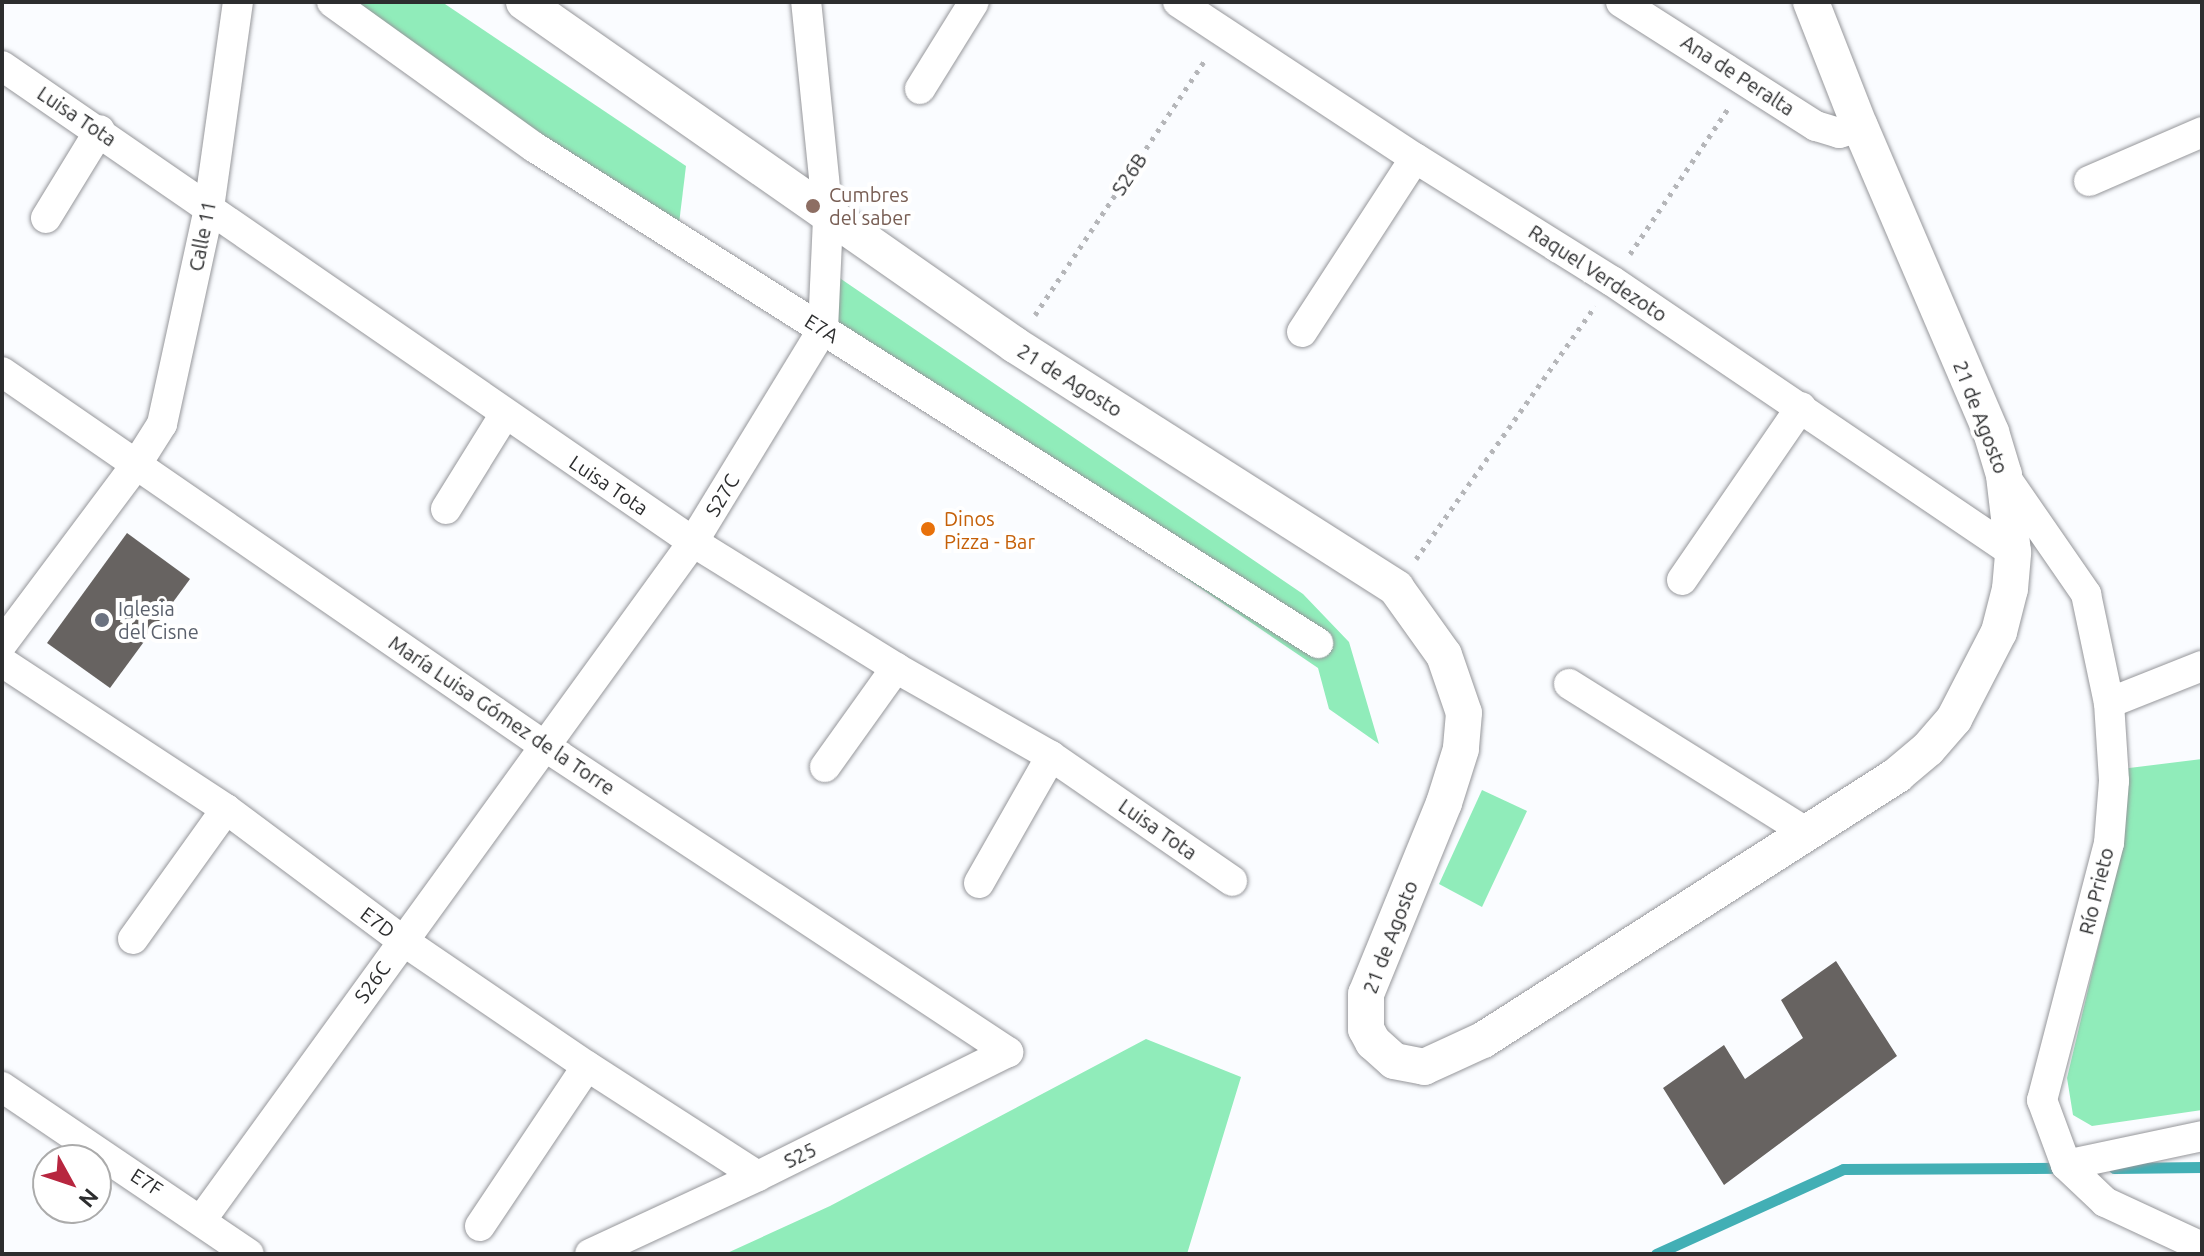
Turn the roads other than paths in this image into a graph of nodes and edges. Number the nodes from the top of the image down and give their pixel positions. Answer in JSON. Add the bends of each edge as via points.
{"nodes":[{"id":1,"x":238,"y":2,"type":"edge"},
{"id":2,"x":332,"y":2,"type":"edge"},
{"id":3,"x":524,"y":2,"type":"edge"},
{"id":4,"x":806,"y":2,"type":"edge"},
{"id":5,"x":974,"y":2,"type":"edge"},
{"id":6,"x":1178,"y":2,"type":"edge"},
{"id":7,"x":1621,"y":2,"type":"edge"},
{"id":8,"x":1811,"y":2,"type":"edge"},
{"id":9,"x":2,"y":66,"type":"edge"},
{"id":10,"x":920,"y":89,"type":"dead end"},
{"id":11,"x":1860,"y":127,"type":"junction"},
{"id":12,"x":100,"y":130,"type":"junction"},
{"id":13,"x":2202,"y":132,"type":"edge"},
{"id":14,"x":1415,"y":158,"type":"junction"},
{"id":15,"x":2089,"y":181,"type":"dead end"},
{"id":16,"x":209,"y":208,"type":"junction"},
{"id":17,"x":828,"y":217,"type":"junction"},
{"id":18,"x":46,"y":218,"type":"dead end"},
{"id":19,"x":823,"y":329,"type":"junction"},
{"id":20,"x":1302,"y":332,"type":"dead end"},
{"id":21,"x":2,"y":372,"type":"edge"},
{"id":22,"x":1801,"y":407,"type":"junction"},
{"id":23,"x":505,"y":414,"type":"junction"},
{"id":24,"x":138,"y":462,"type":"junction"},
{"id":25,"x":2004,"y":475,"type":"junction"},
{"id":26,"x":446,"y":509,"type":"dead end"},
{"id":27,"x":693,"y":542,"type":"junction"},
{"id":28,"x":2013,"y":552,"type":"junction"},
{"id":29,"x":1682,"y":580,"type":"dead end"},
{"id":30,"x":1318,"y":643,"type":"dead end"},
{"id":31,"x":2,"y":644,"type":"edge"},
{"id":32,"x":2,"y":662,"type":"edge"},
{"id":33,"x":2202,"y":666,"type":"edge"},
{"id":34,"x":896,"y":668,"type":"junction"},
{"id":35,"x":1569,"y":684,"type":"dead end"},
{"id":36,"x":2109,"y":703,"type":"junction"},
{"id":37,"x":546,"y":747,"type":"junction"},
{"id":38,"x":1051,"y":756,"type":"junction"},
{"id":39,"x":825,"y":767,"type":"dead end"},
{"id":40,"x":226,"y":809,"type":"junction"},
{"id":41,"x":1809,"y":834,"type":"junction"},
{"id":42,"x":1232,"y":881,"type":"dead end"},
{"id":43,"x":979,"y":883,"type":"dead end"},
{"id":44,"x":133,"y":939,"type":"dead end"},
{"id":45,"x":402,"y":940,"type":"junction"},
{"id":46,"x":1008,"y":1052,"type":"joint"},
{"id":47,"x":587,"y":1066,"type":"junction"},
{"id":48,"x":2,"y":1087,"type":"edge"},
{"id":49,"x":2202,"y":1136,"type":"edge"},
{"id":50,"x":2066,"y":1165,"type":"junction"},
{"id":51,"x":758,"y":1176,"type":"junction"},
{"id":52,"x":202,"y":1219,"type":"junction"},
{"id":53,"x":480,"y":1226,"type":"dead end"},
{"id":54,"x":2197,"y":1248,"type":"edge"},
{"id":55,"x":249,"y":1254,"type":"edge"},
{"id":56,"x":590,"y":1254,"type":"edge"}],
"edges":[{"from":1,"to":16,"type":"street","name":"Calle 11"},
{"from":2,"to":19,"type":"street","name":"E7A","via":[[534,147]]},
{"from":3,"to":17,"type":"street","name":"21 de Agosto"},
{"from":4,"to":17,"type":"street","name":"S27C"},
{"from":5,"to":10,"type":"street"},
{"from":6,"to":14,"type":"street","name":"Raquel Verdezoto"},
{"from":7,"to":11,"type":"street","name":"Ana de Peralta","via":[[1816,126],[1839,133]]},
{"from":8,"to":11,"type":"street","name":"21 de Agosto"},
{"from":9,"to":12,"type":"street","name":"Luisa Tota"},
{"from":11,"to":25,"type":"street","name":"21 de Agosto","via":[[1991,432]]},
{"from":12,"to":16,"type":"street","name":"Luisa Tota"},
{"from":12,"to":18,"type":"street"},
{"from":13,"to":15,"type":"street"},
{"from":14,"to":20,"type":"street"},
{"from":14,"to":22,"type":"street","name":"Raquel Verdezoto"},
{"from":16,"to":23,"type":"street","name":"Luisa Tota"},
{"from":16,"to":24,"type":"street","name":"Calle 11","via":[[162,424]]},
{"from":17,"to":19,"type":"street","name":"S27C"},
{"from":17,"to":41,"type":"street","name":"21 de Agosto","via":[[1015,345],[1396,588],[1444,655],[1464,713],[1461,749],[1366,994],[1366,1029],[1394,1061],[1424,1067],[1483,1040]]},
{"from":19,"to":27,"type":"street","name":"S27C"},
{"from":19,"to":30,"type":"street","name":"E7A"},
{"from":21,"to":24,"type":"street","name":"María Luisa Gómez de la Torre"},
{"from":22,"to":28,"type":"street","name":"Raquel Verdezoto"},
{"from":22,"to":29,"type":"street"},
{"from":23,"to":26,"type":"street"},
{"from":23,"to":27,"type":"street","name":"Luisa Tota"},
{"from":24,"to":31,"type":"street","name":"Calle 11"},
{"from":24,"to":37,"type":"street","name":"María Luisa Gómez de la Torre"},
{"from":25,"to":28,"type":"street","name":"21 de Agosto"},
{"from":25,"to":36,"type":"street","name":"Río Prieto","via":[[2086,594]]},
{"from":27,"to":34,"type":"street","name":"Luisa Tota"},
{"from":27,"to":37,"type":"street","name":"S27C"},
{"from":28,"to":41,"type":"street","name":"21 de Agosto","via":[[1999,632],[1954,719],[1897,775]]},
{"from":32,"to":40,"type":"street","name":"E7D"},
{"from":33,"to":36,"type":"street"},
{"from":34,"to":38,"type":"street","name":"Luisa Tota"},
{"from":34,"to":39,"type":"street"},
{"from":35,"to":41,"type":"street"},
{"from":36,"to":50,"type":"street","name":"Río Prieto","via":[[2114,781],[2109,843],[2042,1100]]},
{"from":37,"to":45,"type":"street","name":"S26C"},
{"from":37,"to":46,"type":"street","name":"María Luisa Gómez de la Torre"},
{"from":38,"to":42,"type":"street","name":"Luisa Tota"},
{"from":38,"to":43,"type":"street"},
{"from":40,"to":44,"type":"street"},
{"from":40,"to":45,"type":"street","name":"E7D"},
{"from":45,"to":47,"type":"street","name":"E7D"},
{"from":45,"to":52,"type":"street","name":"S26C"},
{"from":46,"to":51,"type":"street","name":"S25"},
{"from":47,"to":51,"type":"street","name":"E7D"},
{"from":47,"to":53,"type":"street"},
{"from":48,"to":52,"type":"street","name":"E7F"},
{"from":49,"to":50,"type":"street"},
{"from":50,"to":54,"type":"street","name":"Río Prieto","via":[[2105,1202]]},
{"from":51,"to":56,"type":"street","name":"S25"},
{"from":52,"to":55,"type":"street","name":"E7F"}]}
